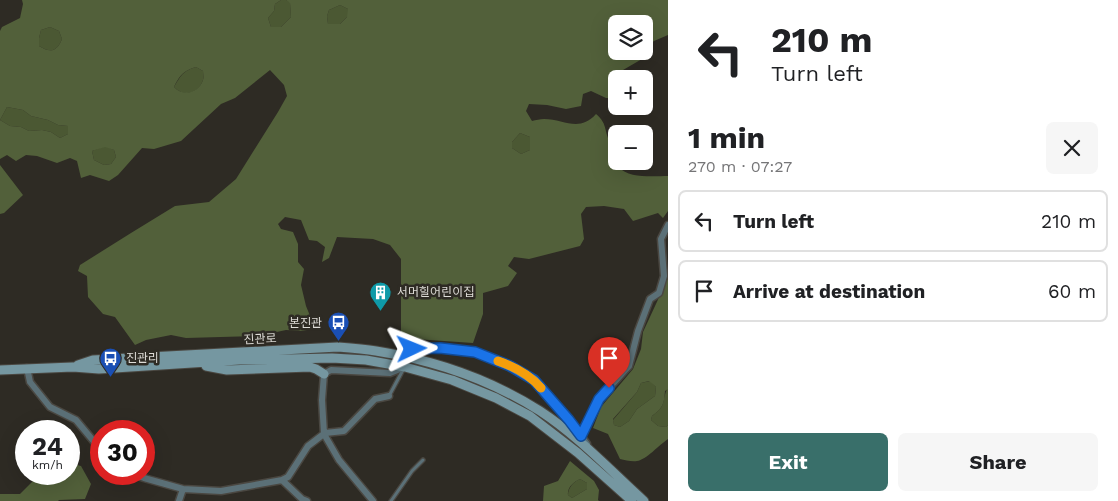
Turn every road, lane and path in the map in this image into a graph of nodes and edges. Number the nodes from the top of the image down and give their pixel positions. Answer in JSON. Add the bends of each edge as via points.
{"nodes":[{"id":1,"x":668,"y":225,"type":"edge"},
{"id":2,"x":407,"y":362,"type":"junction"},
{"id":3,"x":194,"y":363,"type":"junction"},
{"id":4,"x":73,"y":367,"type":"junction"},
{"id":5,"x":27,"y":368,"type":"junction"},
{"id":6,"x":0,"y":370,"type":"edge"},
{"id":7,"x":324,"y":374,"type":"junction"},
{"id":8,"x":389,"y":396,"type":"joint"},
{"id":9,"x":324,"y":434,"type":"junction"},
{"id":10,"x":581,"y":436,"type":"junction"},
{"id":11,"x":90,"y":437,"type":"edge"},
{"id":12,"x":423,"y":460,"type":"dead end"},
{"id":13,"x":600,"y":460,"type":"junction"},
{"id":14,"x":282,"y":480,"type":"junction"},
{"id":15,"x":155,"y":481,"type":"edge"},
{"id":16,"x":183,"y":489,"type":"junction"},
{"id":17,"x":628,"y":499,"type":"edge"},
{"id":18,"x":179,"y":501,"type":"edge"},
{"id":19,"x":307,"y":501,"type":"edge"},
{"id":20,"x":373,"y":501,"type":"edge"},
{"id":21,"x":391,"y":501,"type":"edge"},
{"id":22,"x":644,"y":501,"type":"edge"}],
"edges":[{"from":1,"to":10,"type":"street","via":[[661,239],[664,276],[659,293],[650,299],[629,366],[599,399]]},
{"from":2,"to":3,"type":"main road","name":"진관로","via":[[332,358]]},
{"from":2,"to":4,"type":"main road","name":"진관로","via":[[376,351],[338,347],[93,360]]},
{"from":2,"to":7,"type":"street","via":[[390,373],[331,370]]},
{"from":2,"to":8,"type":"lane"},
{"from":2,"to":10,"type":"street","via":[[412,349],[440,348],[475,352],[510,366],[534,380]]},
{"from":2,"to":13,"type":"main road","name":"진관로","via":[[443,366],[520,399],[556,423]]},
{"from":2,"to":17,"type":"main road","name":"진관로","via":[[496,398],[530,416],[578,453]]},
{"from":3,"to":4,"type":"main road","name":"진관로","via":[[99,369]]},
{"from":3,"to":7,"type":"main road","via":[[227,370],[310,367]]},
{"from":4,"to":5,"type":"main road","name":"진관로"},
{"from":5,"to":6,"type":"main road","name":"진관로"},
{"from":5,"to":11,"type":"street","via":[[30,382],[50,407],[76,420]]},
{"from":7,"to":9,"type":"street"},
{"from":8,"to":9,"type":"street","via":[[375,399],[344,431]]},
{"from":9,"to":14,"type":"street","via":[[308,446],[288,477]]},
{"from":9,"to":20,"type":"street"},
{"from":10,"to":13,"type":"street"},
{"from":12,"to":21,"type":"lane"},
{"from":13,"to":22,"type":"main road","name":"진관로"},
{"from":14,"to":16,"type":"street","via":[[221,491]]},
{"from":14,"to":19,"type":"street"},
{"from":15,"to":16,"type":"street"},
{"from":16,"to":18,"type":"street"}]}
